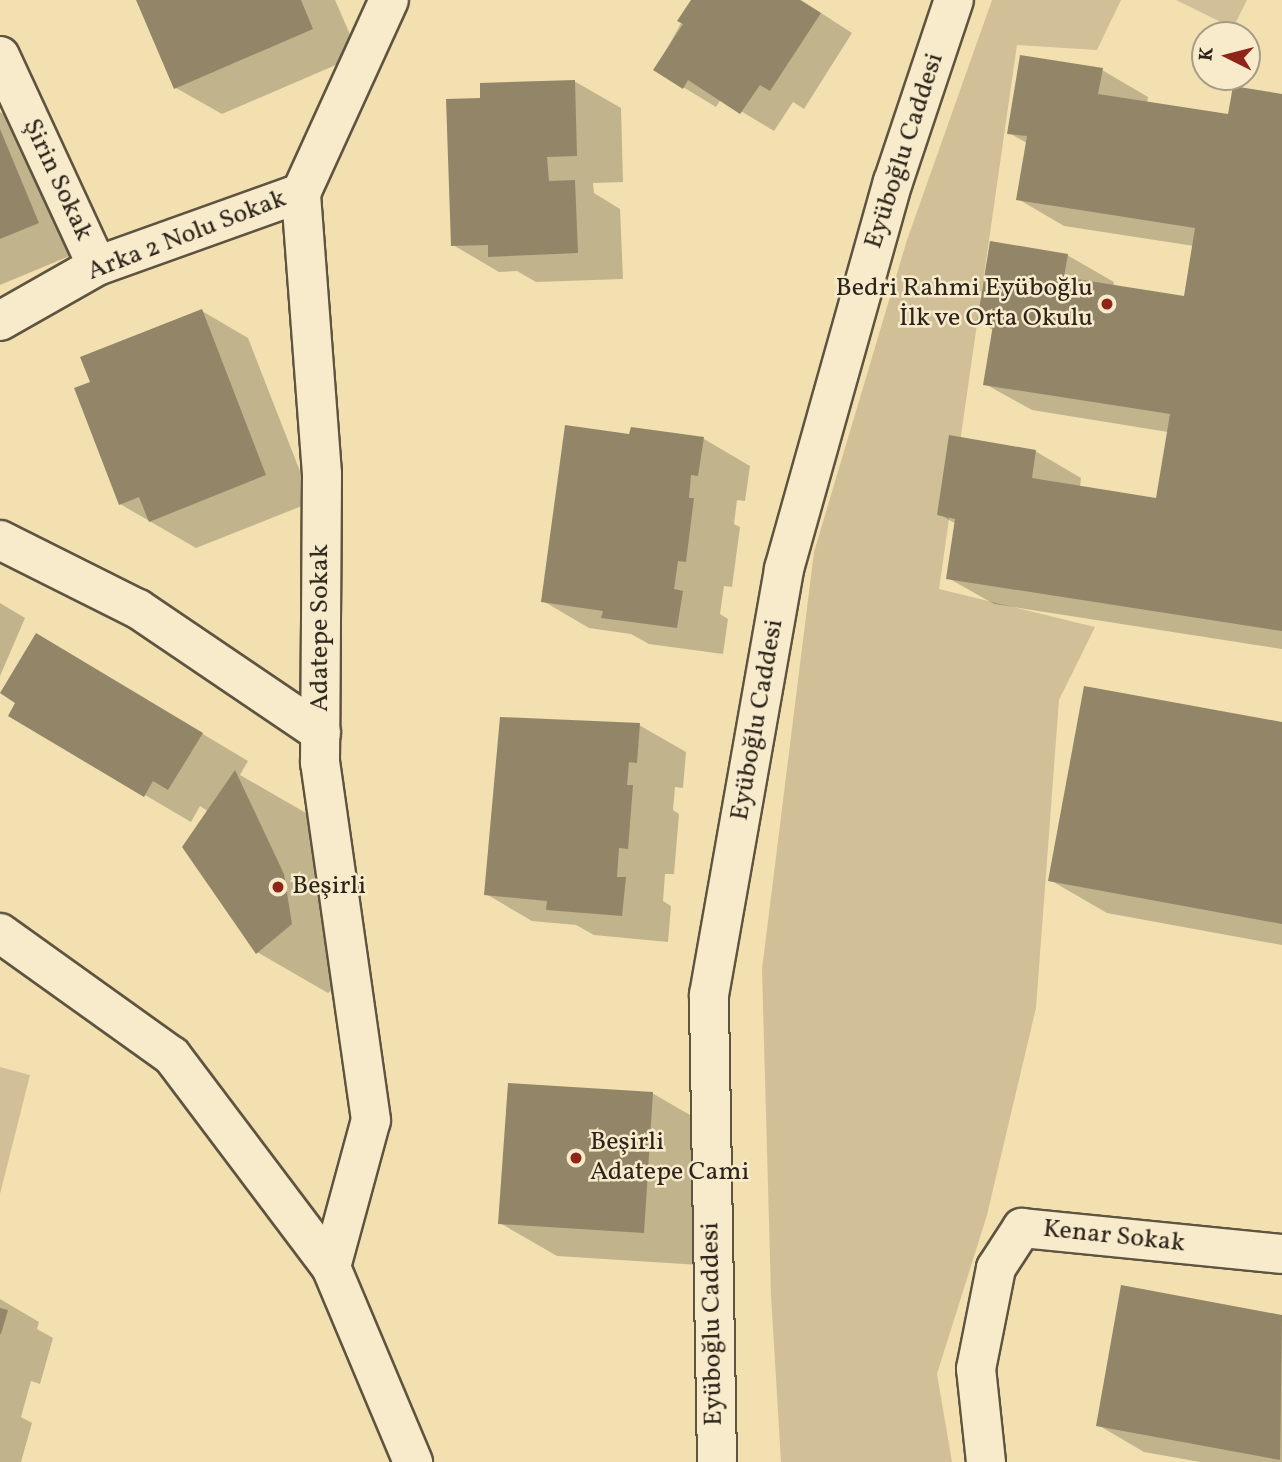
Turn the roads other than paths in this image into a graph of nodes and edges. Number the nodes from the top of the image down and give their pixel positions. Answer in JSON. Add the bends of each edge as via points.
{"nodes":[{"id":1,"x":389,"y":0,"type":"edge"},
{"id":2,"x":954,"y":0,"type":"edge"},
{"id":3,"x":0,"y":56,"type":"edge"},
{"id":4,"x":301,"y":193,"type":"junction"},
{"id":5,"x":97,"y":266,"type":"junction"},
{"id":6,"x":0,"y":321,"type":"edge"},
{"id":7,"x":0,"y":540,"type":"edge"},
{"id":8,"x":321,"y":733,"type":"junction"},
{"id":9,"x":0,"y":933,"type":"edge"},
{"id":10,"x":1282,"y":1254,"type":"edge"},
{"id":11,"x":331,"y":1267,"type":"junction"},
{"id":12,"x":413,"y":1462,"type":"edge"},
{"id":13,"x":717,"y":1462,"type":"edge"},
{"id":14,"x":986,"y":1462,"type":"edge"}],
"edges":[{"from":1,"to":4,"type":"street","name":"Adatepe Sokak"},
{"from":2,"to":13,"type":"street","name":"Eyüboğlu Caddesi","via":[[893,182],[784,569],[709,995]]},
{"from":3,"to":5,"type":"street","name":"Şirin Sokak"},
{"from":4,"to":5,"type":"street","name":"Arka 2 Nolu Sokak"},
{"from":4,"to":8,"type":"street","name":"Adatepe Sokak","via":[[322,474]]},
{"from":5,"to":6,"type":"street","name":"Arka 2 Nolu Sokak"},
{"from":7,"to":8,"type":"street","via":[[138,609]]},
{"from":8,"to":11,"type":"street","name":"Adatepe Sokak","via":[[320,763],[371,1120]]},
{"from":9,"to":11,"type":"street","via":[[172,1056]]},
{"from":10,"to":14,"type":"street","name":"Kenar Sokak","via":[[1022,1228],[996,1268],[976,1369]]},
{"from":11,"to":12,"type":"street"}]}
